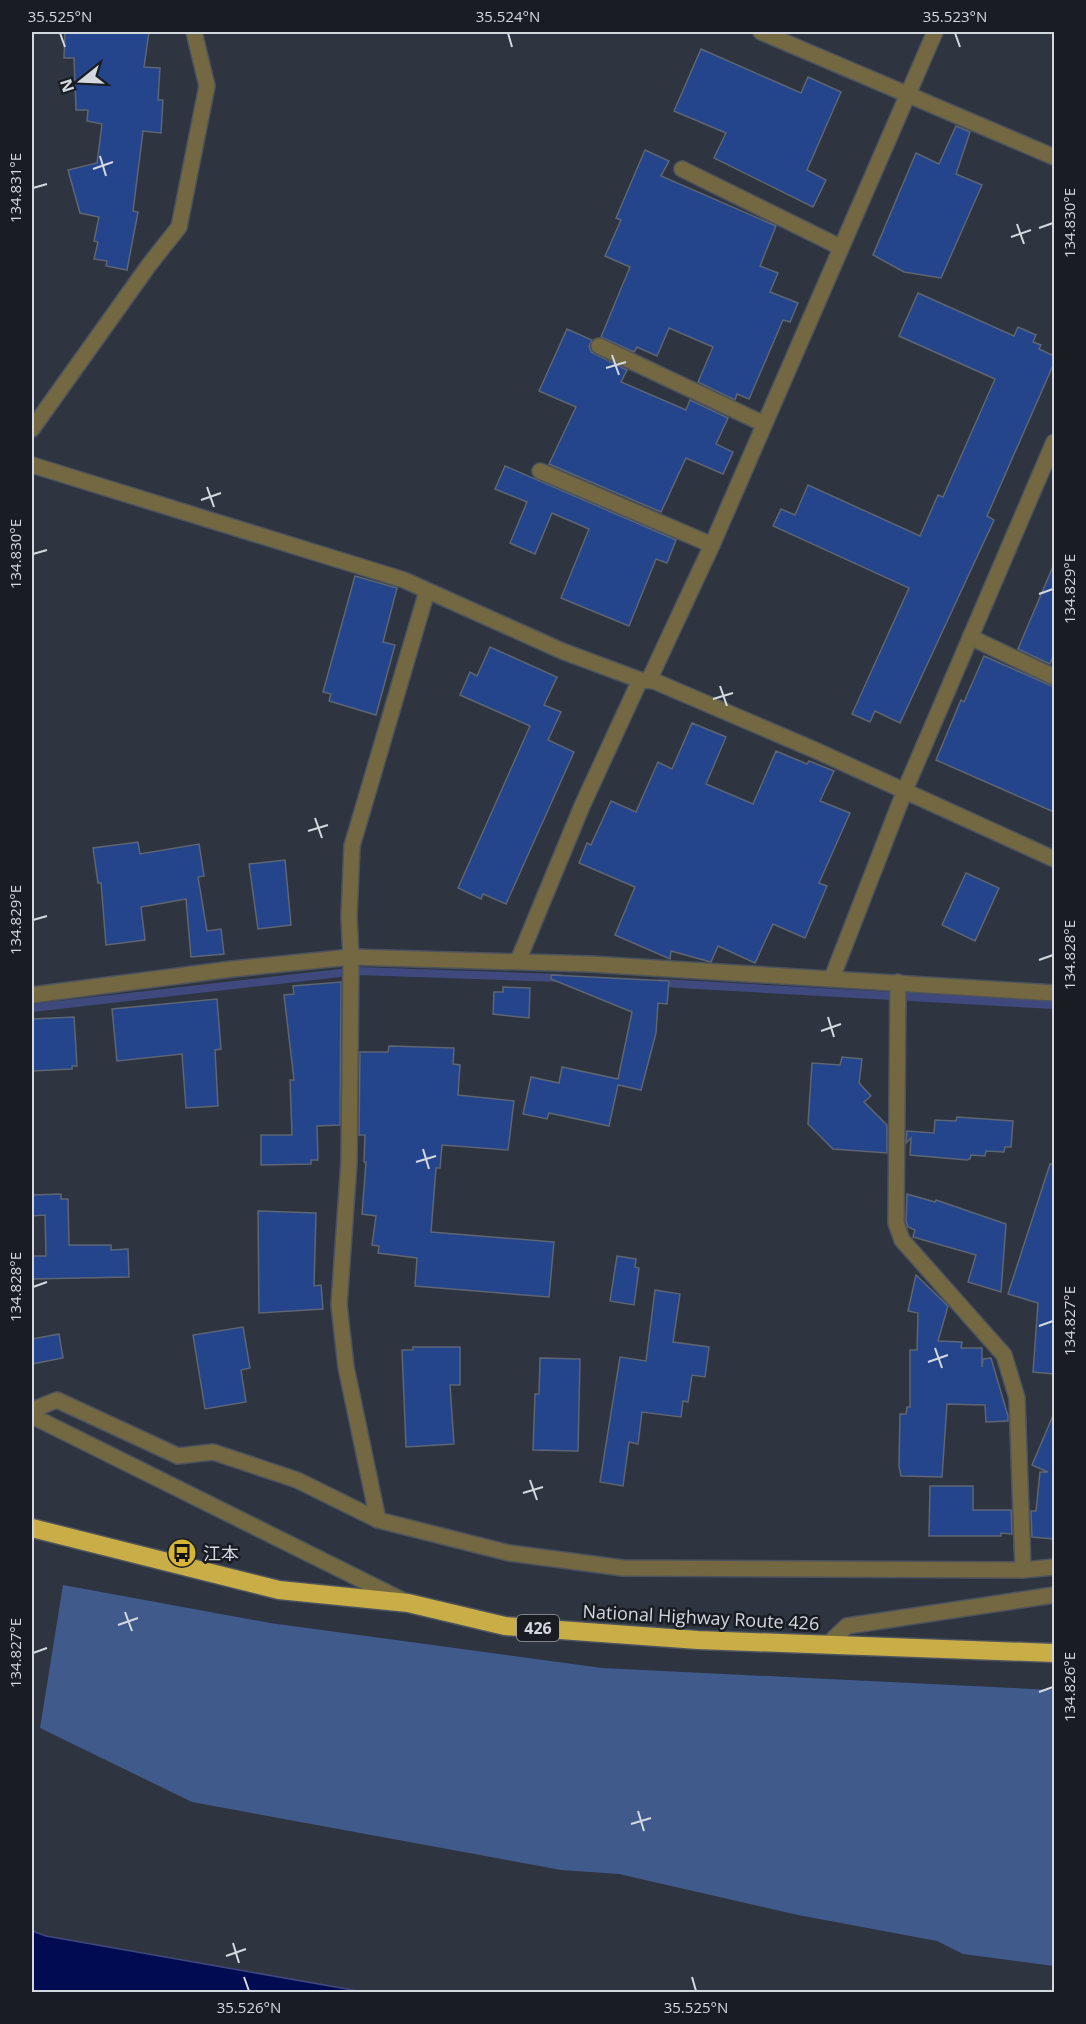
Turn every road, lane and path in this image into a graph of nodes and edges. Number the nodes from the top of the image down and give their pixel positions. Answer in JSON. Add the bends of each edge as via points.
{"nodes":[{"id":1,"x":194,"y":32,"type":"edge"},
{"id":2,"x":761,"y":32,"type":"edge"},
{"id":3,"x":934,"y":32,"type":"edge"},
{"id":4,"x":908,"y":93,"type":"junction"},
{"id":5,"x":1054,"y":157,"type":"edge"},
{"id":6,"x":682,"y":169,"type":"dead end"},
{"id":7,"x":840,"y":247,"type":"junction"},
{"id":8,"x":599,"y":346,"type":"dead end"},
{"id":9,"x":764,"y":424,"type":"junction"},
{"id":10,"x":32,"y":429,"type":"edge"},
{"id":11,"x":1054,"y":442,"type":"edge"},
{"id":12,"x":32,"y":465,"type":"edge"},
{"id":13,"x":540,"y":471,"type":"dead end"},
{"id":14,"x":712,"y":544,"type":"junction"},
{"id":15,"x":427,"y":591,"type":"junction"},
{"id":16,"x":970,"y":637,"type":"junction"},
{"id":17,"x":1054,"y":677,"type":"edge"},
{"id":18,"x":645,"y":680,"type":"junction"},
{"id":19,"x":905,"y":790,"type":"junction"},
{"id":20,"x":1054,"y":859,"type":"edge"},
{"id":21,"x":351,"y":957,"type":"junction"},
{"id":22,"x":518,"y":961,"type":"junction"},
{"id":23,"x":832,"y":978,"type":"junction"},
{"id":24,"x":898,"y":982,"type":"junction"},
{"id":25,"x":1054,"y":993,"type":"edge"},
{"id":26,"x":32,"y":995,"type":"edge"},
{"id":27,"x":32,"y":1410,"type":"edge"},
{"id":28,"x":32,"y":1416,"type":"edge"},
{"id":29,"x":378,"y":1520,"type":"junction"},
{"id":30,"x":32,"y":1528,"type":"edge"},
{"id":31,"x":1054,"y":1568,"type":"edge"},
{"id":32,"x":1023,"y":1570,"type":"junction"},
{"id":33,"x":1054,"y":1595,"type":"edge"},
{"id":34,"x":408,"y":1603,"type":"junction"},
{"id":35,"x":827,"y":1645,"type":"junction"},
{"id":36,"x":1054,"y":1653,"type":"edge"}],
"edges":[{"from":1,"to":10,"type":"street","via":[[207,86],[179,227]]},
{"from":2,"to":4,"type":"street"},
{"from":3,"to":4,"type":"street"},
{"from":4,"to":5,"type":"street"},
{"from":4,"to":7,"type":"street"},
{"from":6,"to":7,"type":"street"},
{"from":7,"to":9,"type":"street"},
{"from":8,"to":9,"type":"street"},
{"from":9,"to":14,"type":"street"},
{"from":11,"to":16,"type":"street"},
{"from":12,"to":15,"type":"street","via":[[404,580]]},
{"from":13,"to":14,"type":"street"},
{"from":14,"to":18,"type":"street"},
{"from":15,"to":18,"type":"street","via":[[562,651]]},
{"from":15,"to":21,"type":"street","via":[[352,846]]},
{"from":16,"to":17,"type":"street"},
{"from":16,"to":19,"type":"street"},
{"from":18,"to":19,"type":"street"},
{"from":18,"to":22,"type":"street","via":[[582,806]]},
{"from":19,"to":20,"type":"street"},
{"from":19,"to":23,"type":"street"},
{"from":21,"to":22,"type":"street"},
{"from":21,"to":26,"type":"street"},
{"from":21,"to":29,"type":"street","via":[[349,1162],[339,1305],[346,1367]]},
{"from":22,"to":23,"type":"street"},
{"from":23,"to":24,"type":"street"},
{"from":24,"to":25,"type":"street"},
{"from":24,"to":32,"type":"street","via":[[896,1223],[902,1240],[1004,1355],[1017,1398]]},
{"from":27,"to":29,"type":"street","via":[[57,1400],[178,1456],[213,1452],[297,1480]]},
{"from":28,"to":34,"type":"street"},
{"from":29,"to":32,"type":"street","via":[[509,1553],[623,1568]]},
{"from":30,"to":34,"type":"highway","name":"National Highway Route 426","number":"426","via":[[279,1590]]},
{"from":31,"to":32,"type":"street"},
{"from":33,"to":35,"type":"street","via":[[847,1626]]},
{"from":34,"to":35,"type":"highway","name":"National Highway Route 426","number":"426","via":[[505,1626]]},
{"from":35,"to":36,"type":"highway","name":"National Highway Route 426","number":"426"}]}
